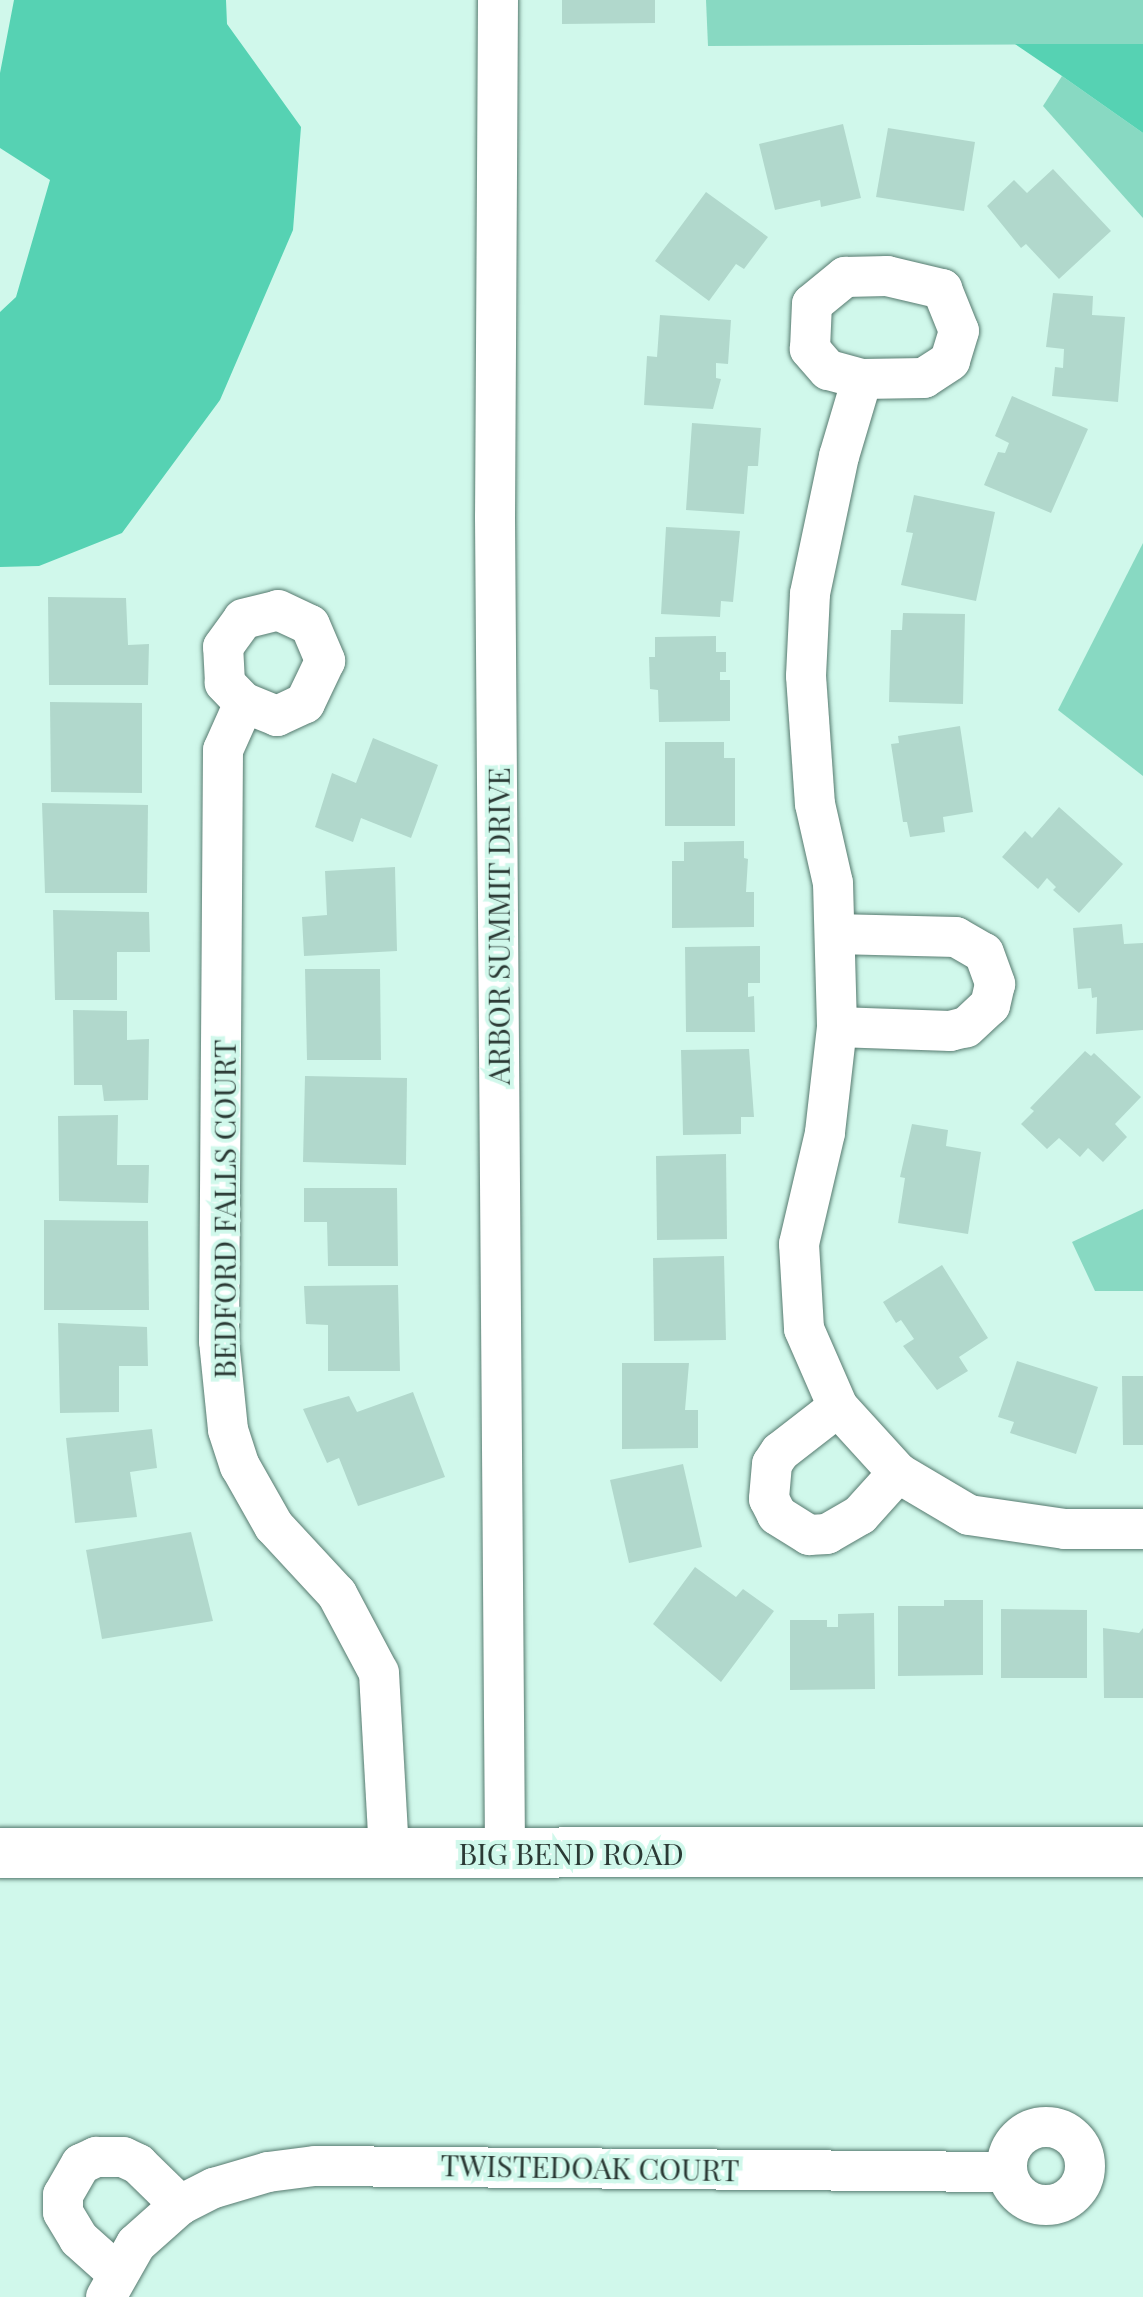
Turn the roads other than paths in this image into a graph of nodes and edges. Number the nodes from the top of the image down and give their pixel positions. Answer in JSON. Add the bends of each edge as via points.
{"nodes":[{"id":1,"x":498,"y":0,"type":"edge"},
{"id":2,"x":862,"y":379,"type":"dead end"},
{"id":3,"x":244,"y":703,"type":"dead end"},
{"id":4,"x":835,"y":934,"type":"junction"},
{"id":5,"x":837,"y":1027,"type":"junction"},
{"id":6,"x":838,"y":1407,"type":"junction"},
{"id":7,"x":898,"y":1473,"type":"junction"},
{"id":8,"x":1143,"y":1529,"type":"edge"},
{"id":9,"x":505,"y":1852,"type":"junction"},
{"id":10,"x":1143,"y":1852,"type":"edge"},
{"id":11,"x":0,"y":1854,"type":"edge"},
{"id":12,"x":389,"y":1854,"type":"junction"},
{"id":13,"x":1007,"y":2172,"type":"dead end"},
{"id":14,"x":180,"y":2206,"type":"junction"},
{"id":15,"x":111,"y":2285,"type":"edge"}],
"edges":[{"from":1,"to":9,"type":"street","name":"ARBOR SUMMIT DRIVE"},
{"from":2,"to":4,"type":"street","via":[[810,594],[806,676],[815,804],[833,883]]},
{"from":3,"to":12,"type":"street","name":"BEDFORD FALLS COURT","via":[[223,750],[219,1340],[228,1430],[274,1526],[337,1594],[379,1673]]},
{"from":4,"to":5,"type":"street"},
{"from":4,"to":5,"type":"street","via":[[956,937],[984,953],[995,984],[990,1005],[966,1027]]},
{"from":5,"to":6,"type":"street","via":[[824,1134],[799,1244],[804,1329]]},
{"from":6,"to":7,"type":"street"},
{"from":6,"to":7,"type":"street","via":[[772,1464],[769,1499],[777,1515],[808,1534],[827,1534],[860,1515]]},
{"from":7,"to":8,"type":"street","via":[[970,1515],[1065,1529]]},
{"from":9,"to":10,"type":"main road","name":"BIG BEND ROAD"},
{"from":9,"to":12,"type":"main road","name":"BIG BEND ROAD"},
{"from":11,"to":12,"type":"main road","name":"BIG BEND ROAD"},
{"from":13,"to":14,"type":"street","name":"TWISTEDOAK COURT","via":[[315,2166],[232,2182]]},
{"from":14,"to":15,"type":"street","name":"TWISTEDOAK COURT","via":[[155,2223]]},
{"from":14,"to":15,"type":"street","name":"TWISTEDOAK COURT","via":[[123,2156],[81,2164],[63,2194],[63,2212]]}]}
